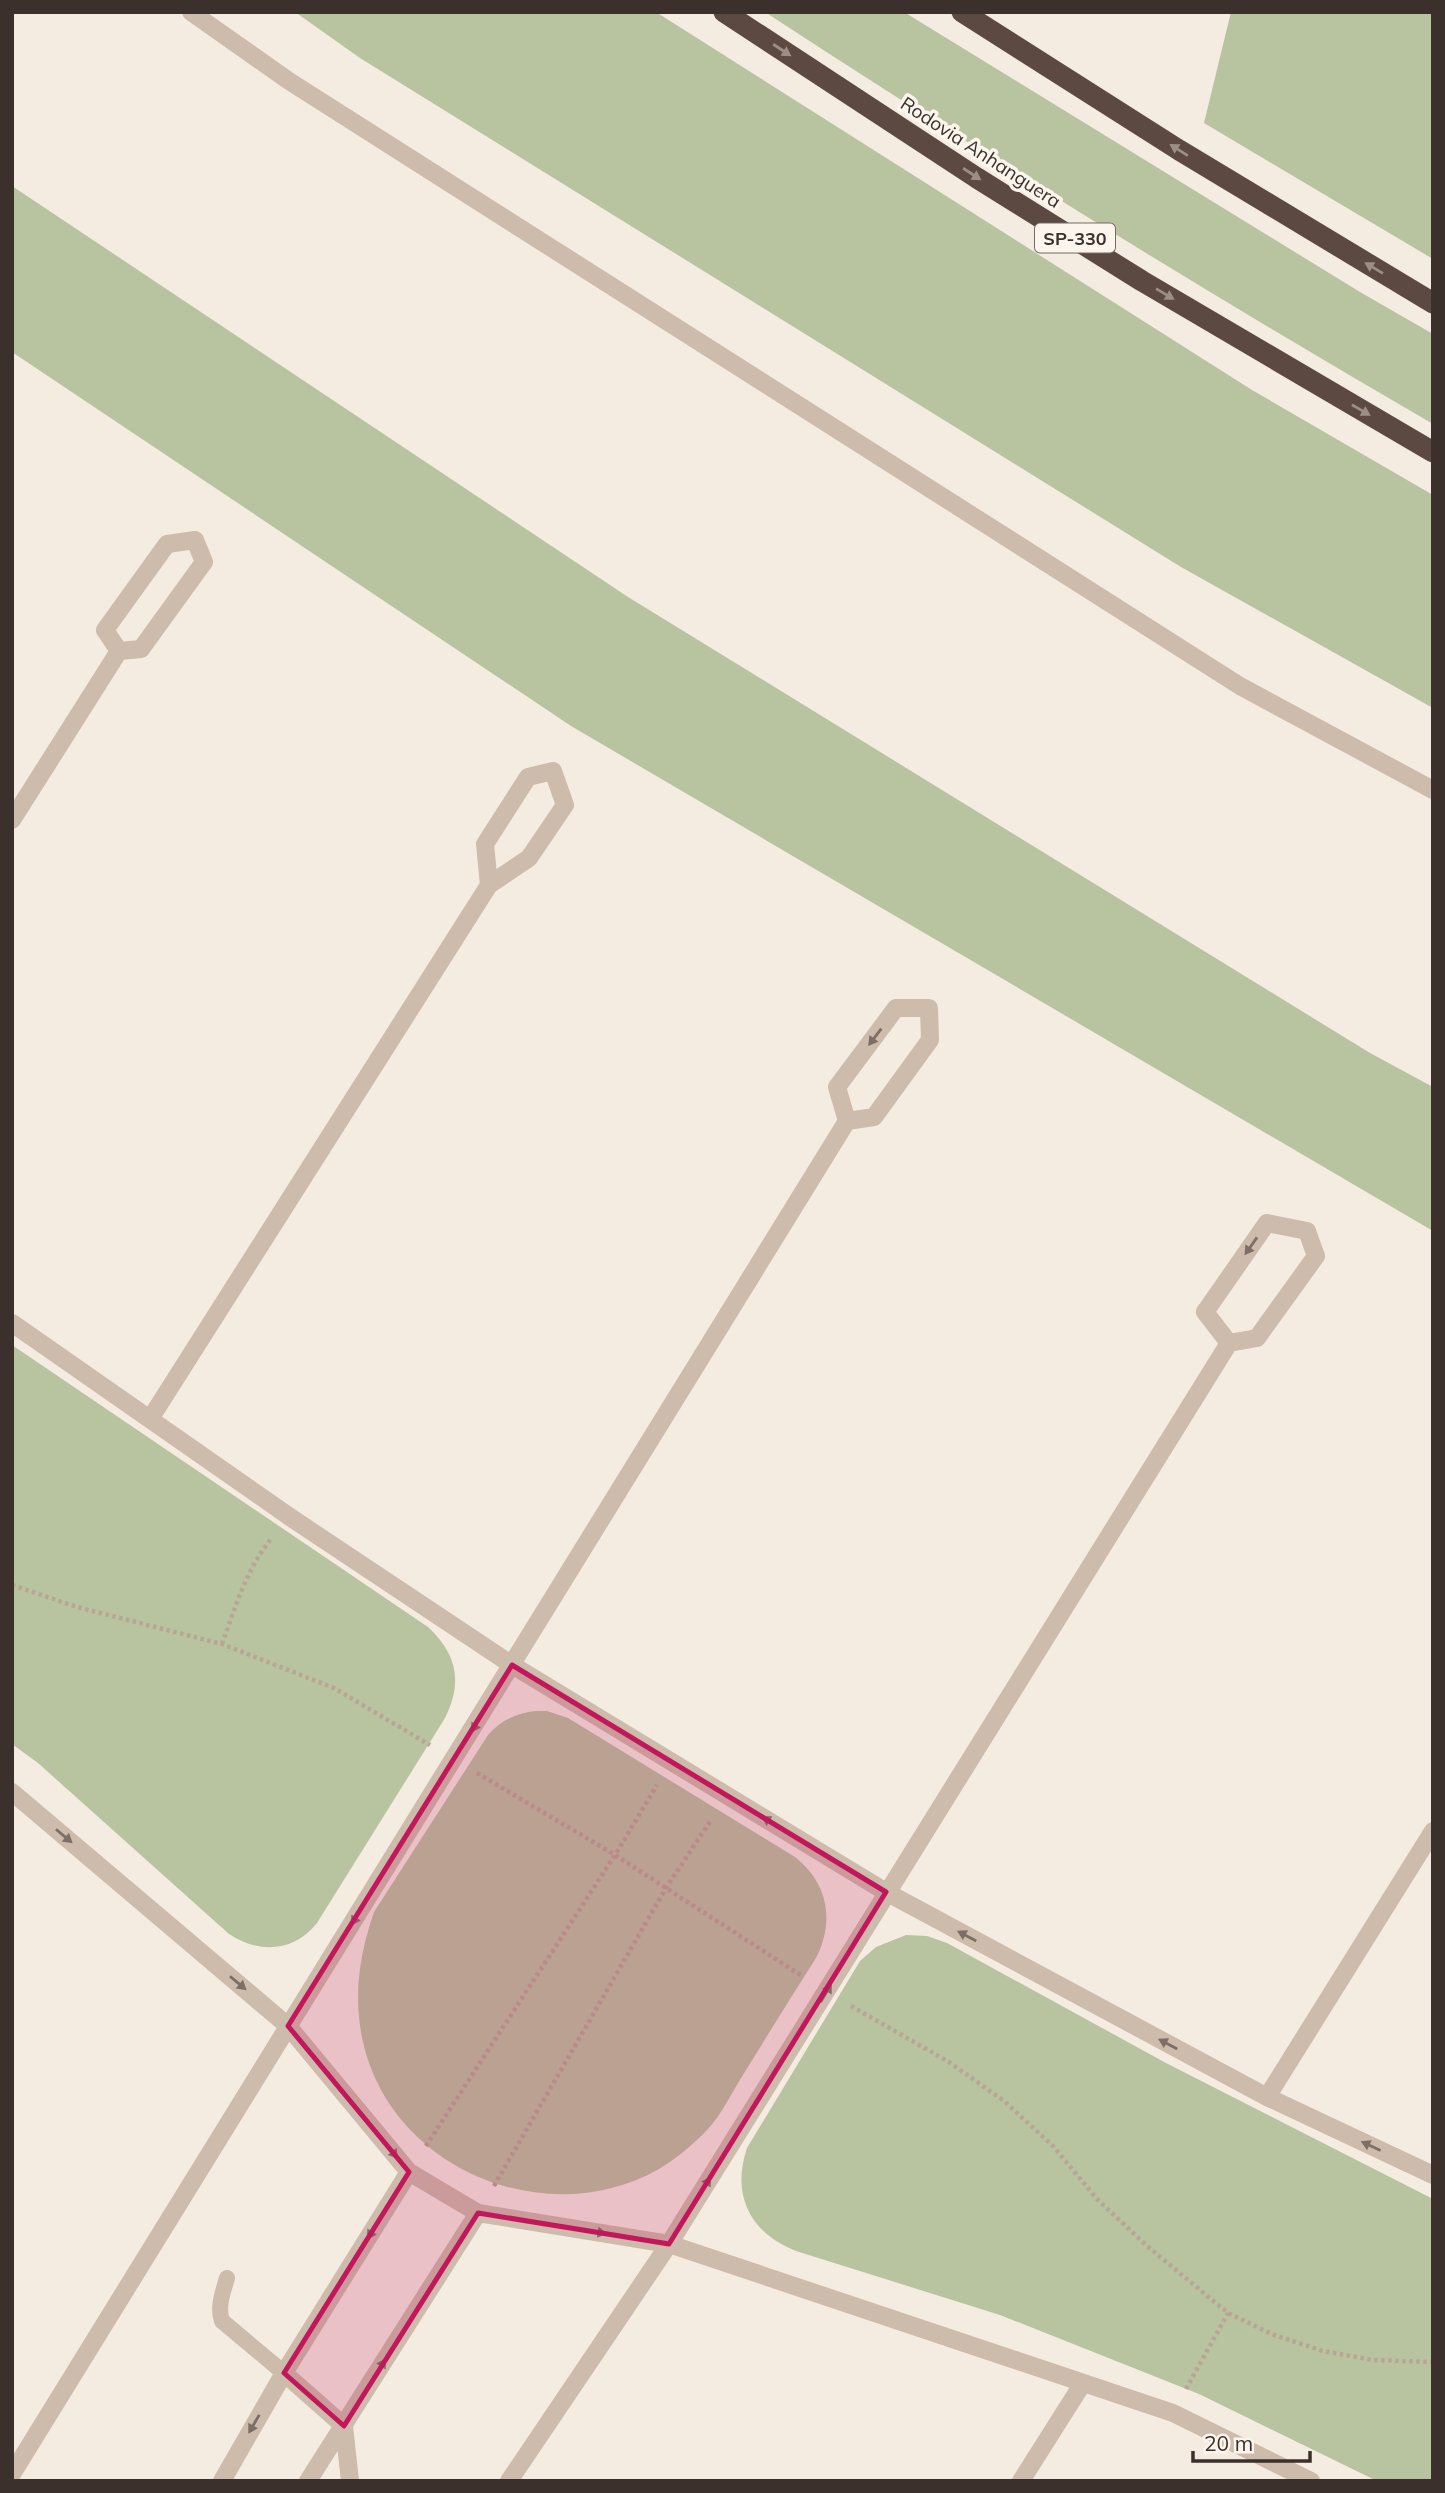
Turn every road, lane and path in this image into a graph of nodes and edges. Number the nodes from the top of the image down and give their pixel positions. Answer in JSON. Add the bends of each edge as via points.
{"nodes":[{"id":1,"x":191,"y":12,"type":"edge"},
{"id":2,"x":724,"y":12,"type":"edge"},
{"id":3,"x":962,"y":12,"type":"edge"},
{"id":4,"x":1433,"y":303,"type":"edge"},
{"id":5,"x":1433,"y":452,"type":"edge"},
{"id":6,"x":119,"y":650,"type":"junction"},
{"id":7,"x":1433,"y":790,"type":"edge"},
{"id":8,"x":12,"y":820,"type":"edge"},
{"id":9,"x":489,"y":885,"type":"junction"},
{"id":10,"x":847,"y":1121,"type":"junction"},
{"id":11,"x":12,"y":1323,"type":"edge"},
{"id":12,"x":1229,"y":1343,"type":"junction"},
{"id":13,"x":150,"y":1419,"type":"junction"},
{"id":14,"x":289,"y":1517,"type":"junction"},
{"id":15,"x":12,"y":1585,"type":"edge"},
{"id":16,"x":222,"y":1644,"type":"junction"},
{"id":17,"x":512,"y":1665,"type":"junction"},
{"id":18,"x":455,"y":1760,"type":"junction"},
{"id":19,"x":670,"y":1763,"type":"junction"},
{"id":20,"x":12,"y":1792,"type":"edge"},
{"id":21,"x":726,"y":1796,"type":"junction"},
{"id":22,"x":1433,"y":1831,"type":"edge"},
{"id":23,"x":615,"y":1856,"type":"junction"},
{"id":24,"x":666,"y":1888,"type":"junction"},
{"id":25,"x":886,"y":1892,"type":"junction"},
{"id":26,"x":827,"y":1992,"type":"junction"},
{"id":27,"x":288,"y":2026,"type":"junction"},
{"id":28,"x":1267,"y":2097,"type":"junction"},
{"id":29,"x":409,"y":2172,"type":"junction"},
{"id":30,"x":1433,"y":2175,"type":"edge"},
{"id":31,"x":478,"y":2213,"type":"junction"},
{"id":32,"x":669,"y":2244,"type":"junction"},
{"id":33,"x":227,"y":2278,"type":"dead end"},
{"id":34,"x":1228,"y":2313,"type":"junction"},
{"id":35,"x":1433,"y":2362,"type":"edge"},
{"id":36,"x":284,"y":2373,"type":"junction"},
{"id":37,"x":1083,"y":2383,"type":"junction"},
{"id":38,"x":1173,"y":2413,"type":"junction"},
{"id":39,"x":344,"y":2426,"type":"junction"},
{"id":40,"x":12,"y":2474,"type":"edge"},
{"id":41,"x":222,"y":2481,"type":"edge"},
{"id":42,"x":309,"y":2481,"type":"edge"},
{"id":43,"x":350,"y":2481,"type":"edge"},
{"id":44,"x":509,"y":2481,"type":"edge"},
{"id":45,"x":1021,"y":2481,"type":"edge"},
{"id":46,"x":1311,"y":2481,"type":"edge"}],
"edges":[{"from":1,"to":7,"type":"street","via":[[289,81],[1240,686]]},
{"from":2,"to":5,"type":"highway","name":"Rodovia Anhanguera","number":"SP-330","one_way":true,"via":[[1130,273]]},
{"from":4,"to":3,"type":"highway","one_way":true},
{"from":6,"to":6,"type":"street","via":[[141,649],[204,562],[195,540],[167,544],[104,630]]},
{"from":6,"to":8,"type":"street"},
{"from":9,"to":9,"type":"street","via":[[529,858],[565,805],[553,771],[528,777],[485,844]]},
{"from":9,"to":13,"type":"street"},
{"from":10,"to":10,"type":"street","one_way":true,"via":[[874,1117],[930,1040],[929,1008],[897,1008],[837,1087]]},
{"from":10,"to":17,"type":"street"},
{"from":11,"to":13,"type":"street"},
{"from":12,"to":12,"type":"street","one_way":true,"via":[[1257,1338],[1316,1256],[1307,1231],[1267,1223],[1205,1312]]},
{"from":12,"to":25,"type":"street"},
{"from":13,"to":14,"type":"street"},
{"from":14,"to":16,"type":"path","via":[[262,1550]]},
{"from":14,"to":17,"type":"street"},
{"from":15,"to":16,"type":"path","via":[[77,1607]]},
{"from":16,"to":18,"type":"path","via":[[334,1688]]},
{"from":17,"to":18,"type":"street","one_way":true},
{"from":17,"to":19,"type":"street"},
{"from":18,"to":23,"type":"path"},
{"from":18,"to":27,"type":"street","one_way":true},
{"from":19,"to":21,"type":"street"},
{"from":19,"to":23,"type":"path"},
{"from":20,"to":27,"type":"street","one_way":true},
{"from":21,"to":24,"type":"path"},
{"from":25,"to":21,"type":"street","one_way":true},
{"from":22,"to":28,"type":"street"},
{"from":23,"to":24,"type":"path"},
{"from":23,"to":29,"type":"path"},
{"from":24,"to":26,"type":"path"},
{"from":24,"to":31,"type":"path"},
{"from":25,"to":26,"type":"street"},
{"from":28,"to":25,"type":"street","one_way":true},
{"from":32,"to":26,"type":"street","one_way":true},
{"from":26,"to":34,"type":"path","via":[[949,2062],[1004,2101],[1053,2146],[1116,2218]]},
{"from":27,"to":29,"type":"street","one_way":true},
{"from":27,"to":40,"type":"street"},
{"from":30,"to":28,"type":"street","one_way":true},
{"from":29,"to":31,"type":"street"},
{"from":29,"to":36,"type":"street","one_way":true},
{"from":31,"to":32,"type":"street","one_way":true},
{"from":39,"to":31,"type":"street","one_way":true},
{"from":32,"to":37,"type":"street"},
{"from":32,"to":44,"type":"street"},
{"from":33,"to":36,"type":"lane","via":[[220,2303],[222,2321]]},
{"from":34,"to":35,"type":"path","via":[[1322,2351],[1373,2360]]},
{"from":34,"to":38,"type":"path"},
{"from":36,"to":39,"type":"street"},
{"from":36,"to":41,"type":"street","one_way":true},
{"from":37,"to":38,"type":"street"},
{"from":37,"to":45,"type":"street"},
{"from":38,"to":46,"type":"street"},
{"from":39,"to":42,"type":"street"},
{"from":39,"to":43,"type":"street"}]}
